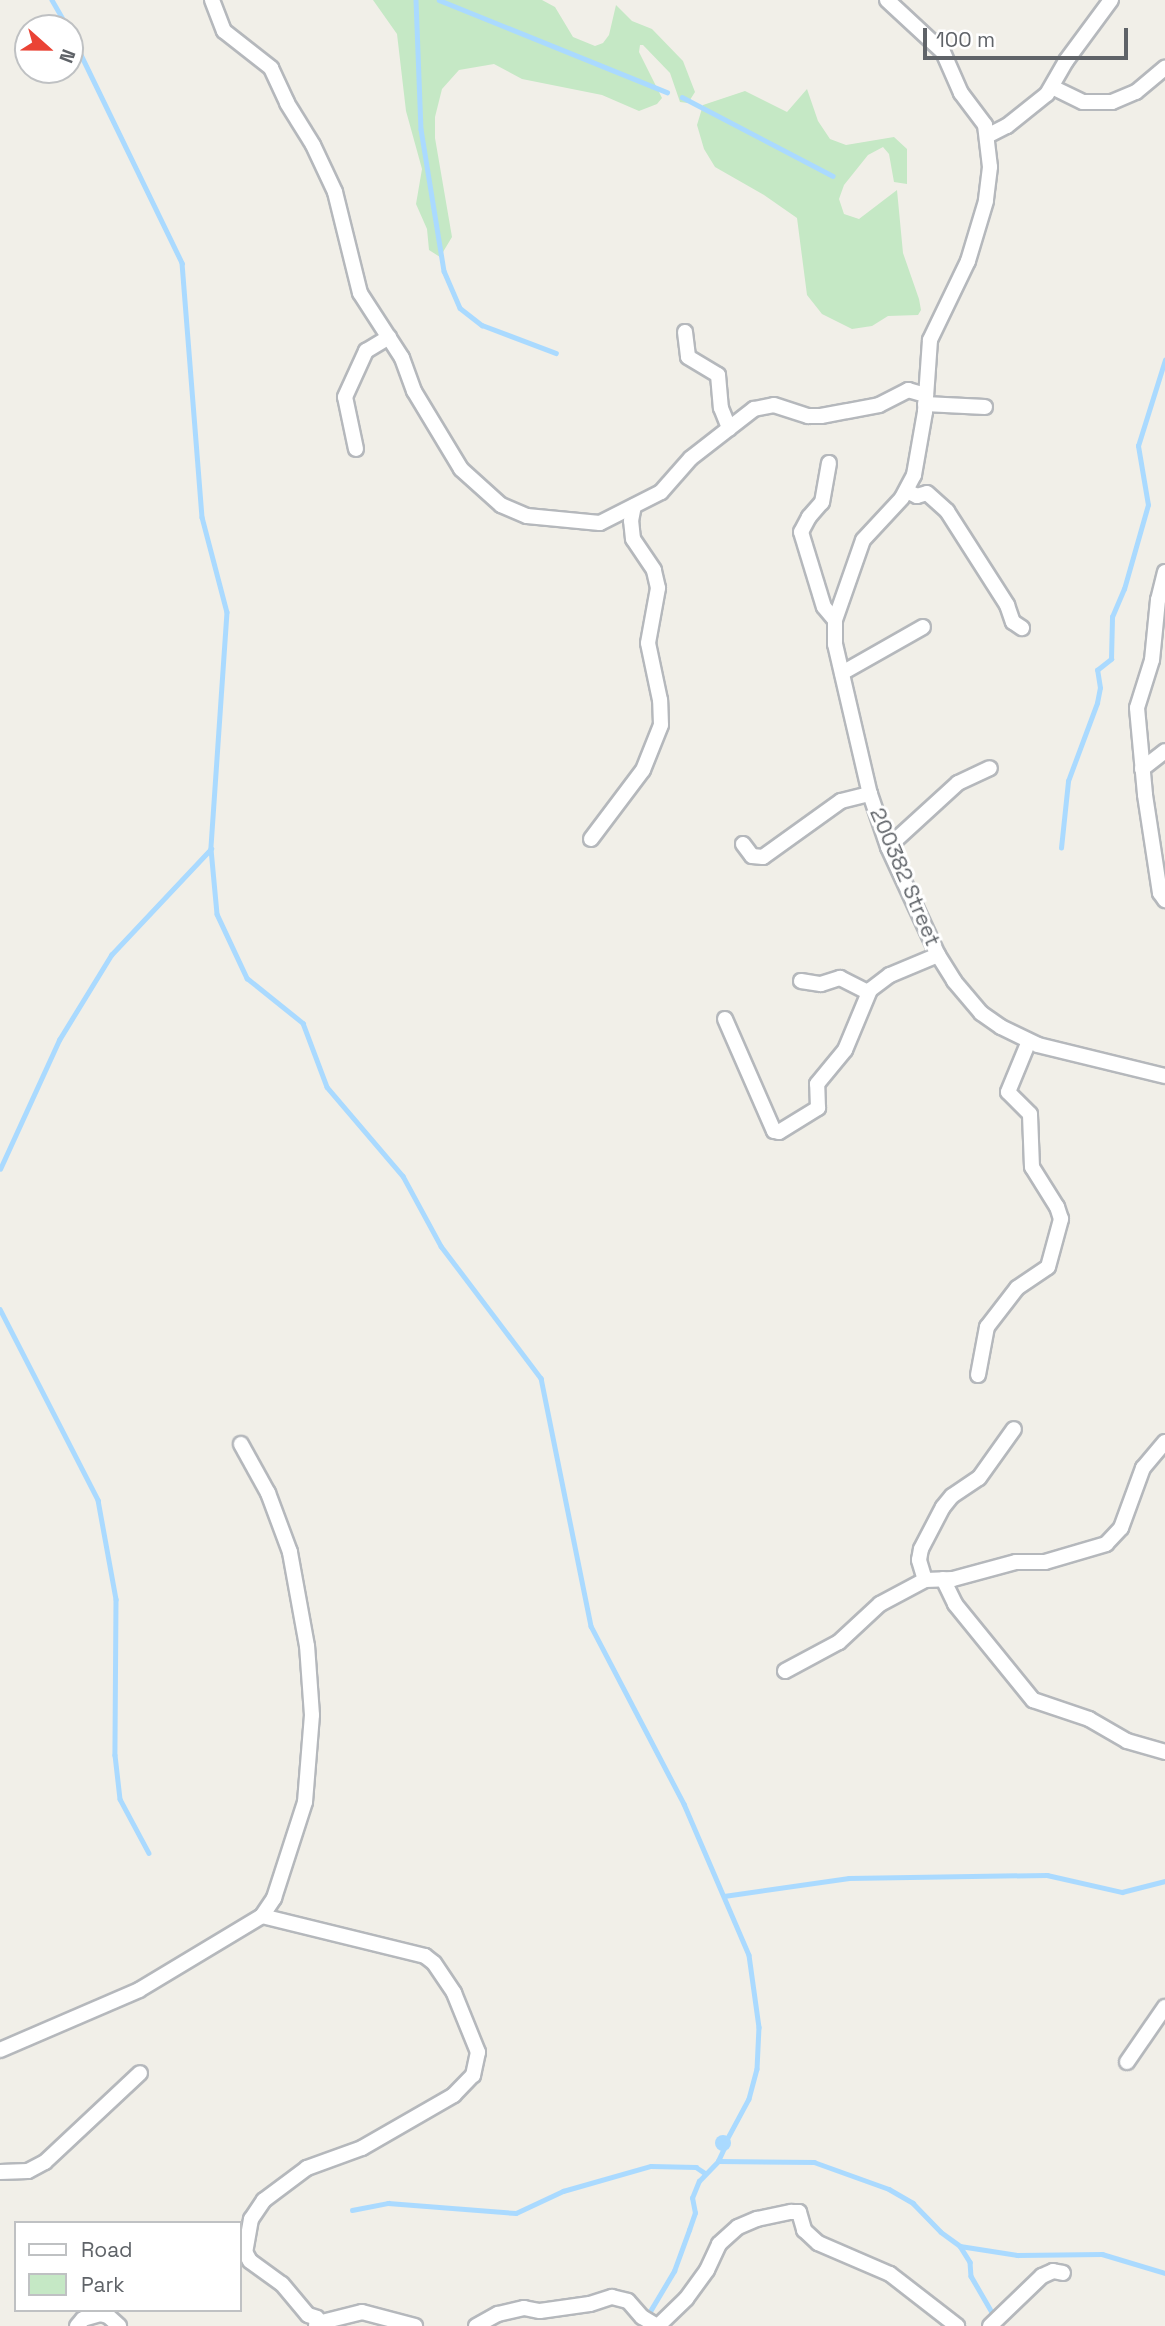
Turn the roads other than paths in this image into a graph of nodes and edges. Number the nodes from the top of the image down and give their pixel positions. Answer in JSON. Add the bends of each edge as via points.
{"nodes":[{"id":1,"x":212,"y":0,"type":"edge"},
{"id":2,"x":887,"y":0,"type":"edge"},
{"id":3,"x":1111,"y":0,"type":"edge"},
{"id":4,"x":1165,"y":68,"type":"edge"},
{"id":5,"x":1052,"y":87,"type":"junction"},
{"id":6,"x":987,"y":136,"type":"junction"},
{"id":7,"x":685,"y":332,"type":"dead end"},
{"id":8,"x":389,"y":337,"type":"junction"},
{"id":9,"x":925,"y":399,"type":"junction"},
{"id":10,"x":985,"y":407,"type":"dead end"},
{"id":11,"x":729,"y":428,"type":"junction"},
{"id":12,"x":356,"y":449,"type":"dead end"},
{"id":13,"x":829,"y":463,"type":"dead end"},
{"id":14,"x":907,"y":491,"type":"junction"},
{"id":15,"x":634,"y":506,"type":"junction"},
{"id":16,"x":1165,"y":572,"type":"edge"},
{"id":17,"x":835,"y":620,"type":"junction"},
{"id":18,"x":923,"y":627,"type":"dead end"},
{"id":19,"x":1022,"y":628,"type":"dead end"},
{"id":20,"x":842,"y":673,"type":"junction"},
{"id":21,"x":1165,"y":751,"type":"edge"},
{"id":22,"x":990,"y":768,"type":"dead end"},
{"id":23,"x":1142,"y":769,"type":"junction"},
{"id":24,"x":870,"y":794,"type":"junction"},
{"id":25,"x":591,"y":839,"type":"dead end"},
{"id":26,"x":743,"y":844,"type":"dead end"},
{"id":27,"x":888,"y":847,"type":"junction"},
{"id":28,"x":1165,"y":900,"type":"edge"},
{"id":29,"x":939,"y":955,"type":"junction"},
{"id":30,"x":801,"y":981,"type":"dead end"},
{"id":31,"x":869,"y":992,"type":"junction"},
{"id":32,"x":725,"y":1019,"type":"dead end"},
{"id":33,"x":1029,"y":1041,"type":"junction"},
{"id":34,"x":1165,"y":1076,"type":"edge"},
{"id":35,"x":978,"y":1375,"type":"dead end"},
{"id":36,"x":1014,"y":1429,"type":"dead end"},
{"id":37,"x":1165,"y":1442,"type":"edge"},
{"id":38,"x":241,"y":1444,"type":"dead end"},
{"id":39,"x":943,"y":1579,"type":"junction"},
{"id":40,"x":925,"y":1580,"type":"junction"},
{"id":41,"x":785,"y":1671,"type":"dead end"},
{"id":42,"x":1165,"y":1752,"type":"edge"},
{"id":43,"x":262,"y":1916,"type":"junction"},
{"id":44,"x":1165,"y":2007,"type":"edge"},
{"id":45,"x":0,"y":2050,"type":"edge"},
{"id":46,"x":1127,"y":2062,"type":"dead end"},
{"id":47,"x":141,"y":2073,"type":"dead end"},
{"id":48,"x":0,"y":2172,"type":"edge"},
{"id":49,"x":1063,"y":2273,"type":"dead end"},
{"id":50,"x":995,"y":2321,"type":"edge"},
{"id":51,"x":317,"y":2325,"type":"edge"},
{"id":52,"x":77,"y":2326,"type":"edge"},
{"id":53,"x":119,"y":2326,"type":"edge"},
{"id":54,"x":415,"y":2326,"type":"edge"},
{"id":55,"x":476,"y":2326,"type":"edge"},
{"id":56,"x":658,"y":2326,"type":"edge"},
{"id":57,"x":957,"y":2326,"type":"edge"}],
"edges":[{"from":1,"to":8,"type":"street","via":[[224,32],[271,68],[313,145],[338,202],[360,293]]},
{"from":2,"to":6,"type":"street","via":[[943,52]]},
{"from":3,"to":5,"type":"street"},
{"from":4,"to":5,"type":"street","via":[[1136,92],[1112,102],[1083,102]]},
{"from":5,"to":6,"type":"street","via":[[1007,126]]},
{"from":6,"to":9,"type":"street","via":[[986,201],[968,261],[930,340]]},
{"from":7,"to":11,"type":"street","via":[[688,357],[718,375],[721,408]]},
{"from":8,"to":12,"type":"street","via":[[366,351],[345,397]]},
{"from":8,"to":15,"type":"street","via":[[414,391],[455,460],[501,505],[527,516],[587,524],[600,523]]},
{"from":9,"to":10,"type":"street"},
{"from":9,"to":11,"type":"street","via":[[908,390],[879,405],[815,416],[765,405]]},
{"from":9,"to":14,"type":"street","via":[[918,465]]},
{"from":11,"to":15,"type":"street","via":[[691,458],[661,492]]},
{"from":13,"to":17,"type":"street","via":[[822,502],[801,532],[824,607]]},
{"from":14,"to":17,"type":"street","name":"200382 Street","via":[[863,540]]},
{"from":14,"to":19,"type":"street","via":[[917,496],[927,493],[947,511],[1007,605],[1013,622]]},
{"from":15,"to":25,"type":"street","via":[[633,539],[654,570],[657,588],[648,643],[661,725],[643,770]]},
{"from":16,"to":23,"type":"street","via":[[1158,600],[1157,637],[1137,708]]},
{"from":17,"to":20,"type":"street","name":"200382 Street"},
{"from":18,"to":20,"type":"street"},
{"from":20,"to":24,"type":"street","name":"200382 Street"},
{"from":21,"to":23,"type":"street"},
{"from":22,"to":27,"type":"street","via":[[958,783]]},
{"from":23,"to":28,"type":"street","via":[[1160,893]]},
{"from":24,"to":26,"type":"street","via":[[841,801],[763,857],[752,856]]},
{"from":24,"to":27,"type":"street","name":"200382 Street"},
{"from":27,"to":29,"type":"street","name":"200382 Street"},
{"from":29,"to":31,"type":"street","via":[[890,975]]},
{"from":29,"to":33,"type":"street","name":"200382 Street","via":[[981,1013]]},
{"from":30,"to":31,"type":"street","via":[[821,984],[840,978]]},
{"from":31,"to":32,"type":"street","via":[[845,1050],[817,1084],[818,1108],[779,1132],[774,1130]]},
{"from":33,"to":34,"type":"street","name":"200382 Street"},
{"from":33,"to":35,"type":"street","via":[[1008,1092],[1030,1114],[1032,1167],[1061,1219],[1048,1267],[1017,1288],[987,1327]]},
{"from":36,"to":40,"type":"street","via":[[979,1478],[952,1496],[939,1514],[921,1549]]},
{"from":37,"to":39,"type":"street","via":[[1143,1468],[1121,1528],[1106,1544],[1045,1562],[1002,1565]]},
{"from":38,"to":43,"type":"street","via":[[268,1493],[290,1552],[307,1646],[312,1715],[305,1802],[285,1871]]},
{"from":39,"to":40,"type":"street"},
{"from":39,"to":42,"type":"street","via":[[955,1604],[1033,1700],[1089,1719],[1127,1741]]},
{"from":40,"to":41,"type":"street","via":[[880,1604],[839,1642]]},
{"from":43,"to":45,"type":"street","via":[[109,2006]]},
{"from":43,"to":51,"type":"street","via":[[425,1956],[454,1993],[478,2052],[473,2075],[454,2095],[362,2148],[307,2168],[264,2200],[251,2219],[245,2252],[250,2261],[282,2284],[317,2318]]},
{"from":44,"to":46,"type":"street"},
{"from":47,"to":48,"type":"street","via":[[45,2162],[28,2171]]},
{"from":49,"to":50,"type":"street","via":[[1042,2276]]},
{"from":51,"to":54,"type":"street","via":[[362,2312]]},
{"from":52,"to":53,"type":"street","via":[[100,2314]]},
{"from":55,"to":56,"type":"street","via":[[498,2314],[524,2308],[540,2311],[612,2297],[628,2301]]},
{"from":56,"to":57,"type":"street","via":[[686,2299],[708,2270],[719,2244],[738,2227],[799,2212],[804,2230],[818,2242],[890,2274]]}]}
